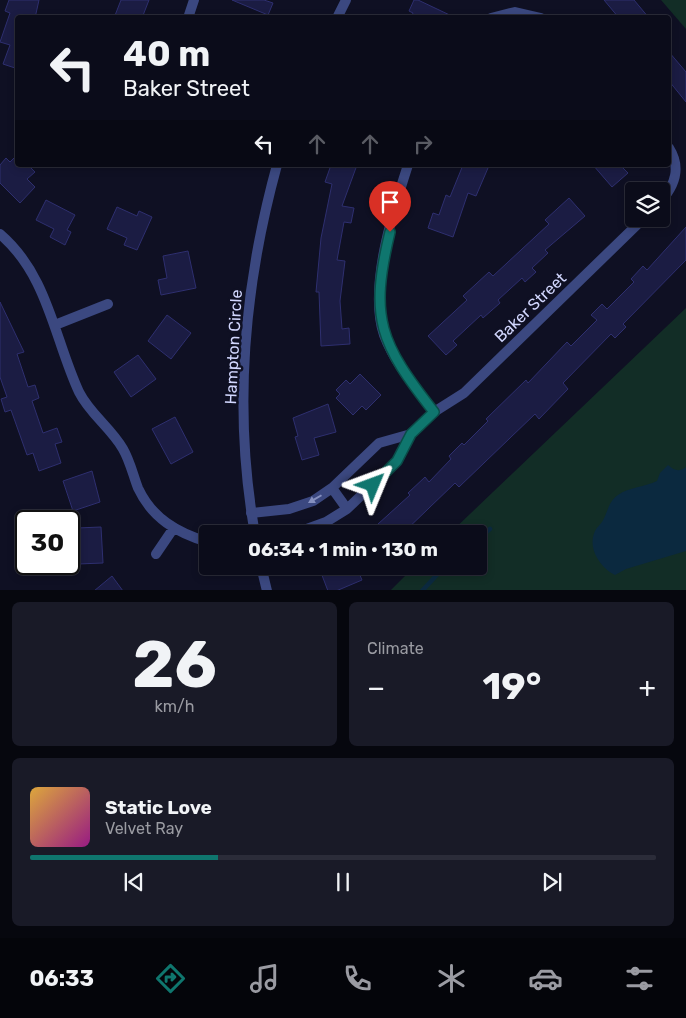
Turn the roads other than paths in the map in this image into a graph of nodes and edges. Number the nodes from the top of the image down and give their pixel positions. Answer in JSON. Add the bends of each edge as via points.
{"nodes":[{"id":1,"x":194,"y":0,"type":"edge"},
{"id":2,"x":346,"y":0,"type":"edge"},
{"id":3,"x":189,"y":15,"type":"edge"},
{"id":4,"x":338,"y":15,"type":"edge"},
{"id":5,"x":503,"y":15,"type":"edge"},
{"id":6,"x":528,"y":15,"type":"edge"},
{"id":7,"x":671,"y":152,"type":"edge"},
{"id":8,"x":277,"y":167,"type":"edge"},
{"id":9,"x":408,"y":167,"type":"edge"},
{"id":10,"x":670,"y":188,"type":"edge"},
{"id":11,"x":635,"y":227,"type":"edge"},
{"id":12,"x":0,"y":234,"type":"edge"},
{"id":13,"x":108,"y":304,"type":"dead end"},
{"id":14,"x":55,"y":325,"type":"junction"},
{"id":15,"x":434,"y":412,"type":"junction"},
{"id":16,"x":411,"y":434,"type":"junction"},
{"id":17,"x":332,"y":488,"type":"junction"},
{"id":18,"x":347,"y":509,"type":"junction"},
{"id":19,"x":251,"y":512,"type":"junction"},
{"id":20,"x":253,"y":525,"type":"edge"},
{"id":21,"x":318,"y":525,"type":"edge"},
{"id":22,"x":173,"y":529,"type":"junction"},
{"id":23,"x":199,"y":539,"type":"edge"},
{"id":24,"x":156,"y":554,"type":"dead end"},
{"id":25,"x":263,"y":575,"type":"edge"},
{"id":26,"x":267,"y":590,"type":"edge"}],
"edges":[{"from":1,"to":3,"type":"street"},
{"from":2,"to":4,"type":"street"},
{"from":5,"to":6,"type":"street","via":[[515,12]]},
{"from":7,"to":10,"type":"street","via":[[677,171]]},
{"from":8,"to":19,"type":"street","name":"Hampton Circle","via":[[255,257],[248,311],[243,406]]},
{"from":9,"to":15,"type":"street","via":[[381,273],[380,315],[394,357]]},
{"from":11,"to":15,"type":"street","name":"Baker Street","via":[[464,393]]},
{"from":12,"to":14,"type":"street","via":[[25,260]]},
{"from":13,"to":14,"type":"street"},
{"from":14,"to":22,"type":"street","via":[[79,392],[120,444],[147,504]]},
{"from":15,"to":16,"type":"street","name":"Baker Street"},
{"from":16,"to":17,"type":"street","name":"Baker Street","via":[[379,442]]},
{"from":16,"to":18,"type":"street","name":"Baker Street","via":[[397,461]]},
{"from":17,"to":18,"type":"street"},
{"from":17,"to":19,"type":"street","name":"Baker Street","one_way":true,"via":[[302,506]]},
{"from":18,"to":21,"type":"street","name":"Baker Street"},
{"from":19,"to":20,"type":"street","name":"Hampton Circle"},
{"from":22,"to":23,"type":"street"},
{"from":22,"to":24,"type":"street"},
{"from":25,"to":26,"type":"street"}]}
